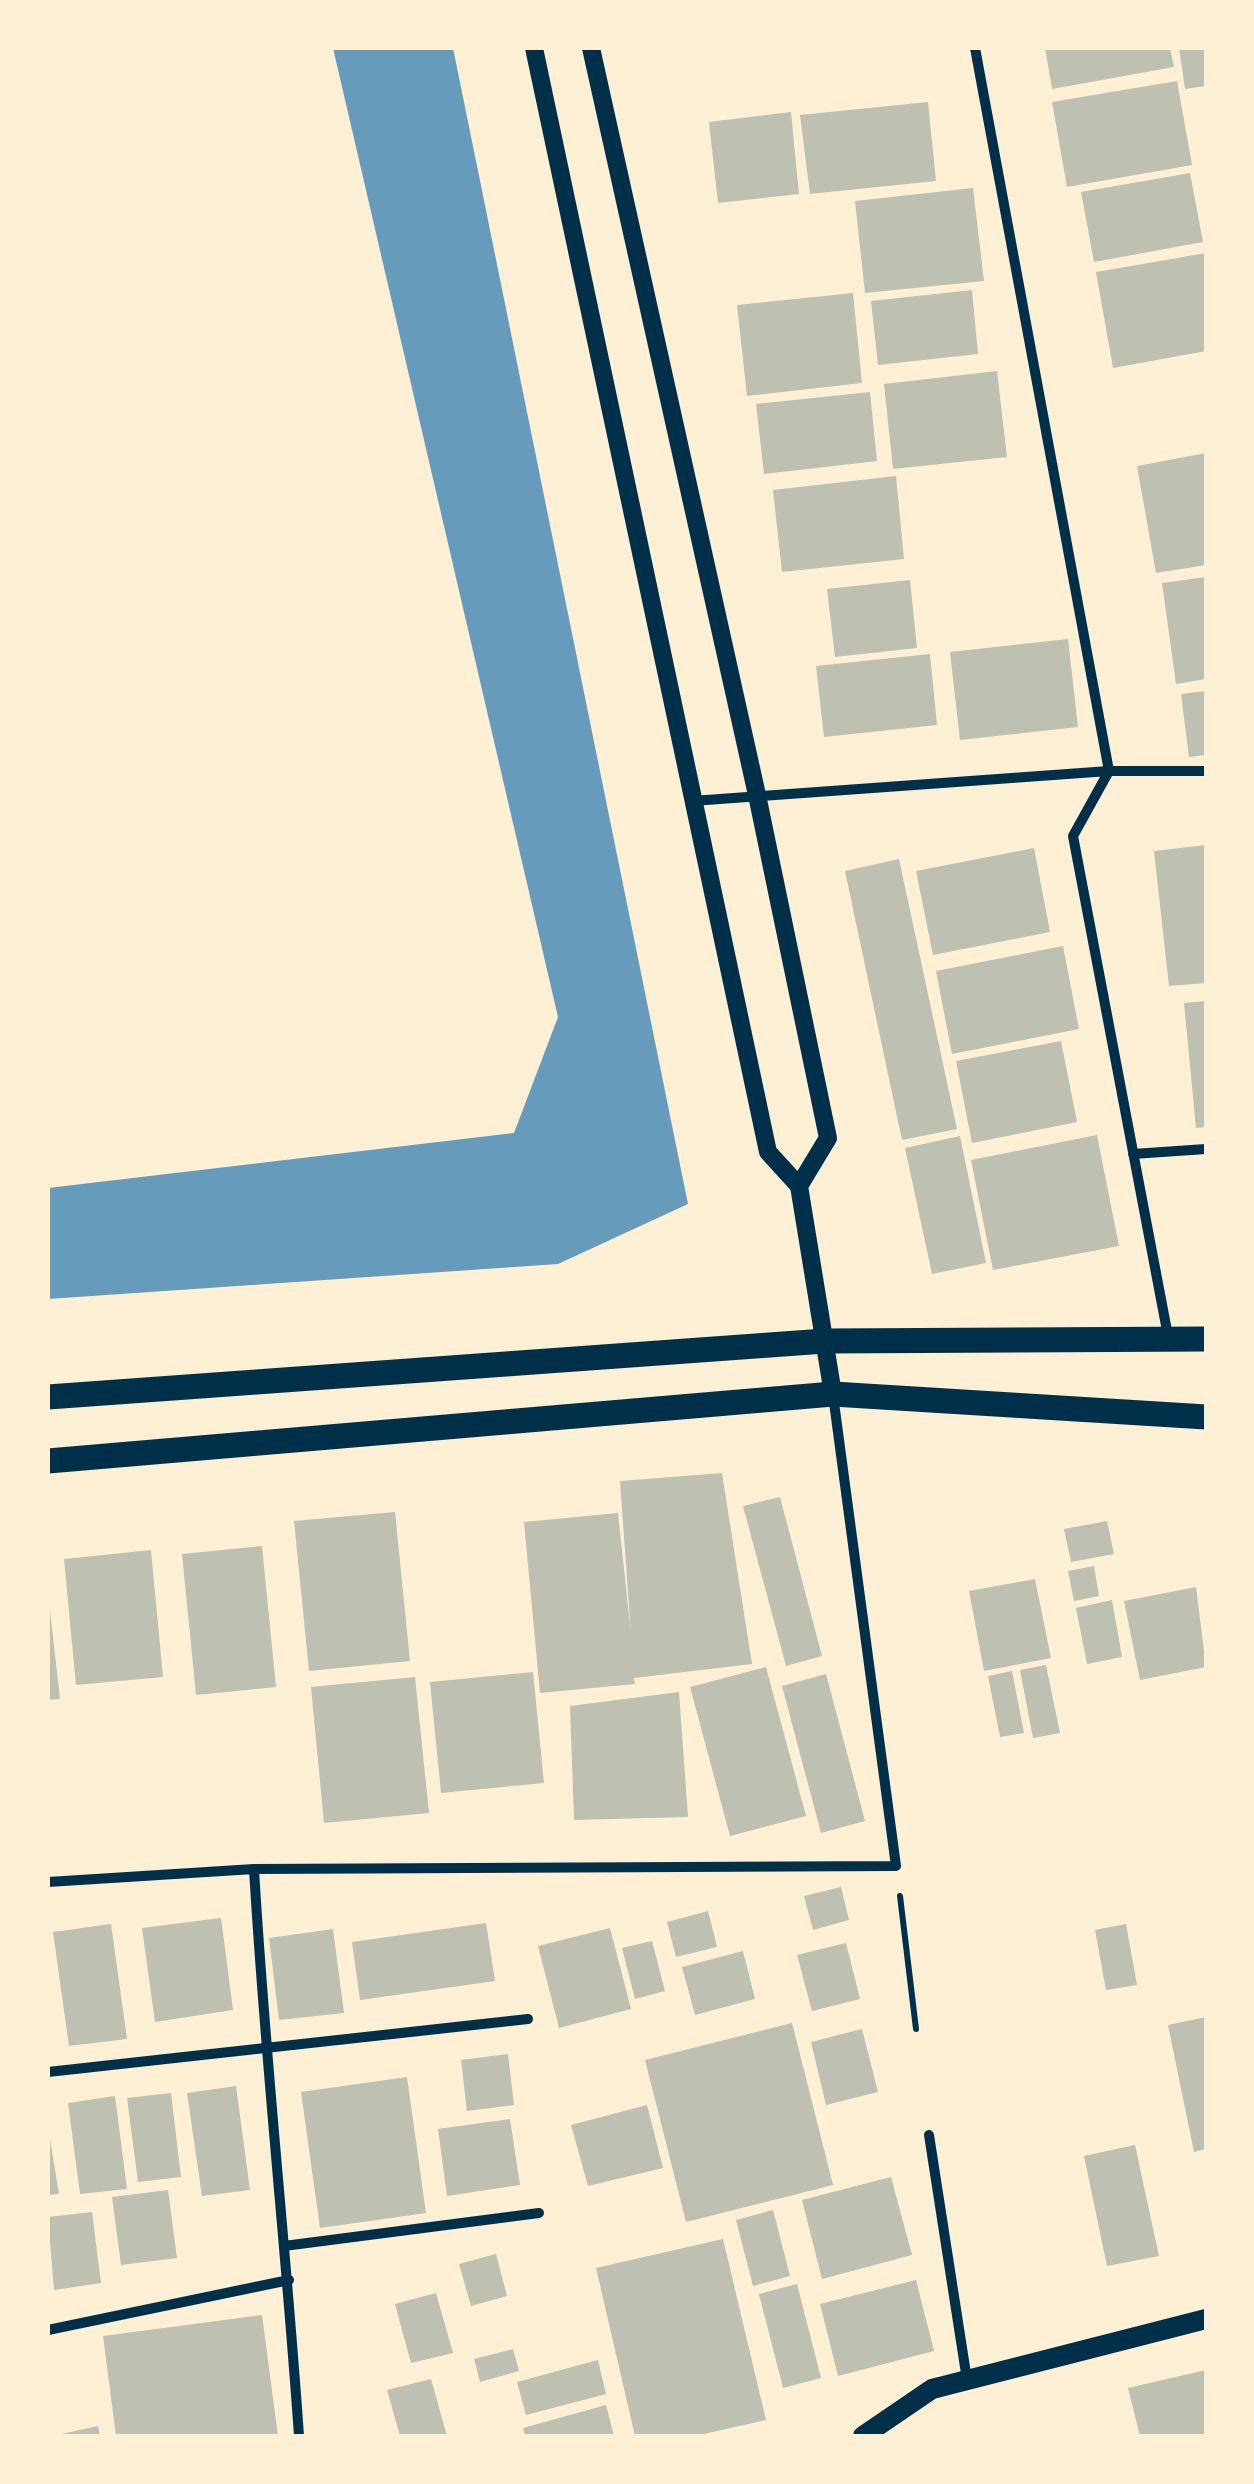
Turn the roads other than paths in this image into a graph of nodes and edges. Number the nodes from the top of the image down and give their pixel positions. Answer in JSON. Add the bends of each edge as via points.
{"nodes":[{"id":1,"x":534,"y":48,"type":"edge"},
{"id":2,"x":591,"y":48,"type":"edge"},
{"id":3,"x":975,"y":48,"type":"edge"},
{"id":4,"x":1109,"y":771,"type":"junction"},
{"id":5,"x":1206,"y":771,"type":"edge"},
{"id":6,"x":757,"y":795,"type":"junction"},
{"id":7,"x":692,"y":801,"type":"junction"},
{"id":8,"x":1206,"y":1148,"type":"edge"},
{"id":9,"x":1132,"y":1154,"type":"junction"},
{"id":10,"x":799,"y":1186,"type":"junction"},
{"id":11,"x":1168,"y":1338,"type":"junction"},
{"id":12,"x":1206,"y":1339,"type":"edge"},
{"id":13,"x":826,"y":1341,"type":"junction"},
{"id":14,"x":832,"y":1394,"type":"junction"},
{"id":15,"x":48,"y":1397,"type":"edge"},
{"id":16,"x":1206,"y":1417,"type":"edge"},
{"id":17,"x":48,"y":1461,"type":"edge"},
{"id":18,"x":254,"y":1869,"type":"junction"},
{"id":19,"x":48,"y":1882,"type":"edge"},
{"id":20,"x":528,"y":2019,"type":"dead end"},
{"id":21,"x":264,"y":2050,"type":"junction"},
{"id":22,"x":48,"y":2072,"type":"edge"},
{"id":23,"x":928,"y":2134,"type":"dead end"},
{"id":24,"x":539,"y":2213,"type":"dead end"},
{"id":25,"x":284,"y":2246,"type":"junction"},
{"id":26,"x":289,"y":2280,"type":"junction"},
{"id":27,"x":1206,"y":2318,"type":"edge"},
{"id":28,"x":48,"y":2330,"type":"edge"},
{"id":29,"x":967,"y":2380,"type":"junction"},
{"id":30,"x":299,"y":2436,"type":"edge"},
{"id":31,"x":862,"y":2436,"type":"edge"}],
"edges":[{"from":1,"to":7,"type":"street"},
{"from":2,"to":6,"type":"street"},
{"from":3,"to":4,"type":"street"},
{"from":4,"to":5,"type":"street"},
{"from":4,"to":6,"type":"street"},
{"from":4,"to":9,"type":"street","via":[[1072,836]]},
{"from":6,"to":7,"type":"street"},
{"from":6,"to":10,"type":"street","via":[[828,1138]]},
{"from":7,"to":10,"type":"street","via":[[768,1152]]},
{"from":8,"to":9,"type":"street"},
{"from":9,"to":11,"type":"street"},
{"from":10,"to":13,"type":"street"},
{"from":11,"to":12,"type":"main road"},
{"from":11,"to":13,"type":"main road"},
{"from":13,"to":14,"type":"street"},
{"from":13,"to":15,"type":"main road"},
{"from":14,"to":16,"type":"main road"},
{"from":14,"to":17,"type":"main road"},
{"from":14,"to":18,"type":"street","via":[[896,1866]]},
{"from":18,"to":19,"type":"street"},
{"from":18,"to":21,"type":"street"},
{"from":20,"to":21,"type":"street"},
{"from":21,"to":22,"type":"street"},
{"from":21,"to":25,"type":"street"},
{"from":23,"to":29,"type":"street"},
{"from":24,"to":25,"type":"street"},
{"from":25,"to":26,"type":"street"},
{"from":26,"to":28,"type":"street"},
{"from":26,"to":30,"type":"street"},
{"from":27,"to":29,"type":"main road"},
{"from":29,"to":31,"type":"main road","via":[[932,2389]]}]}
